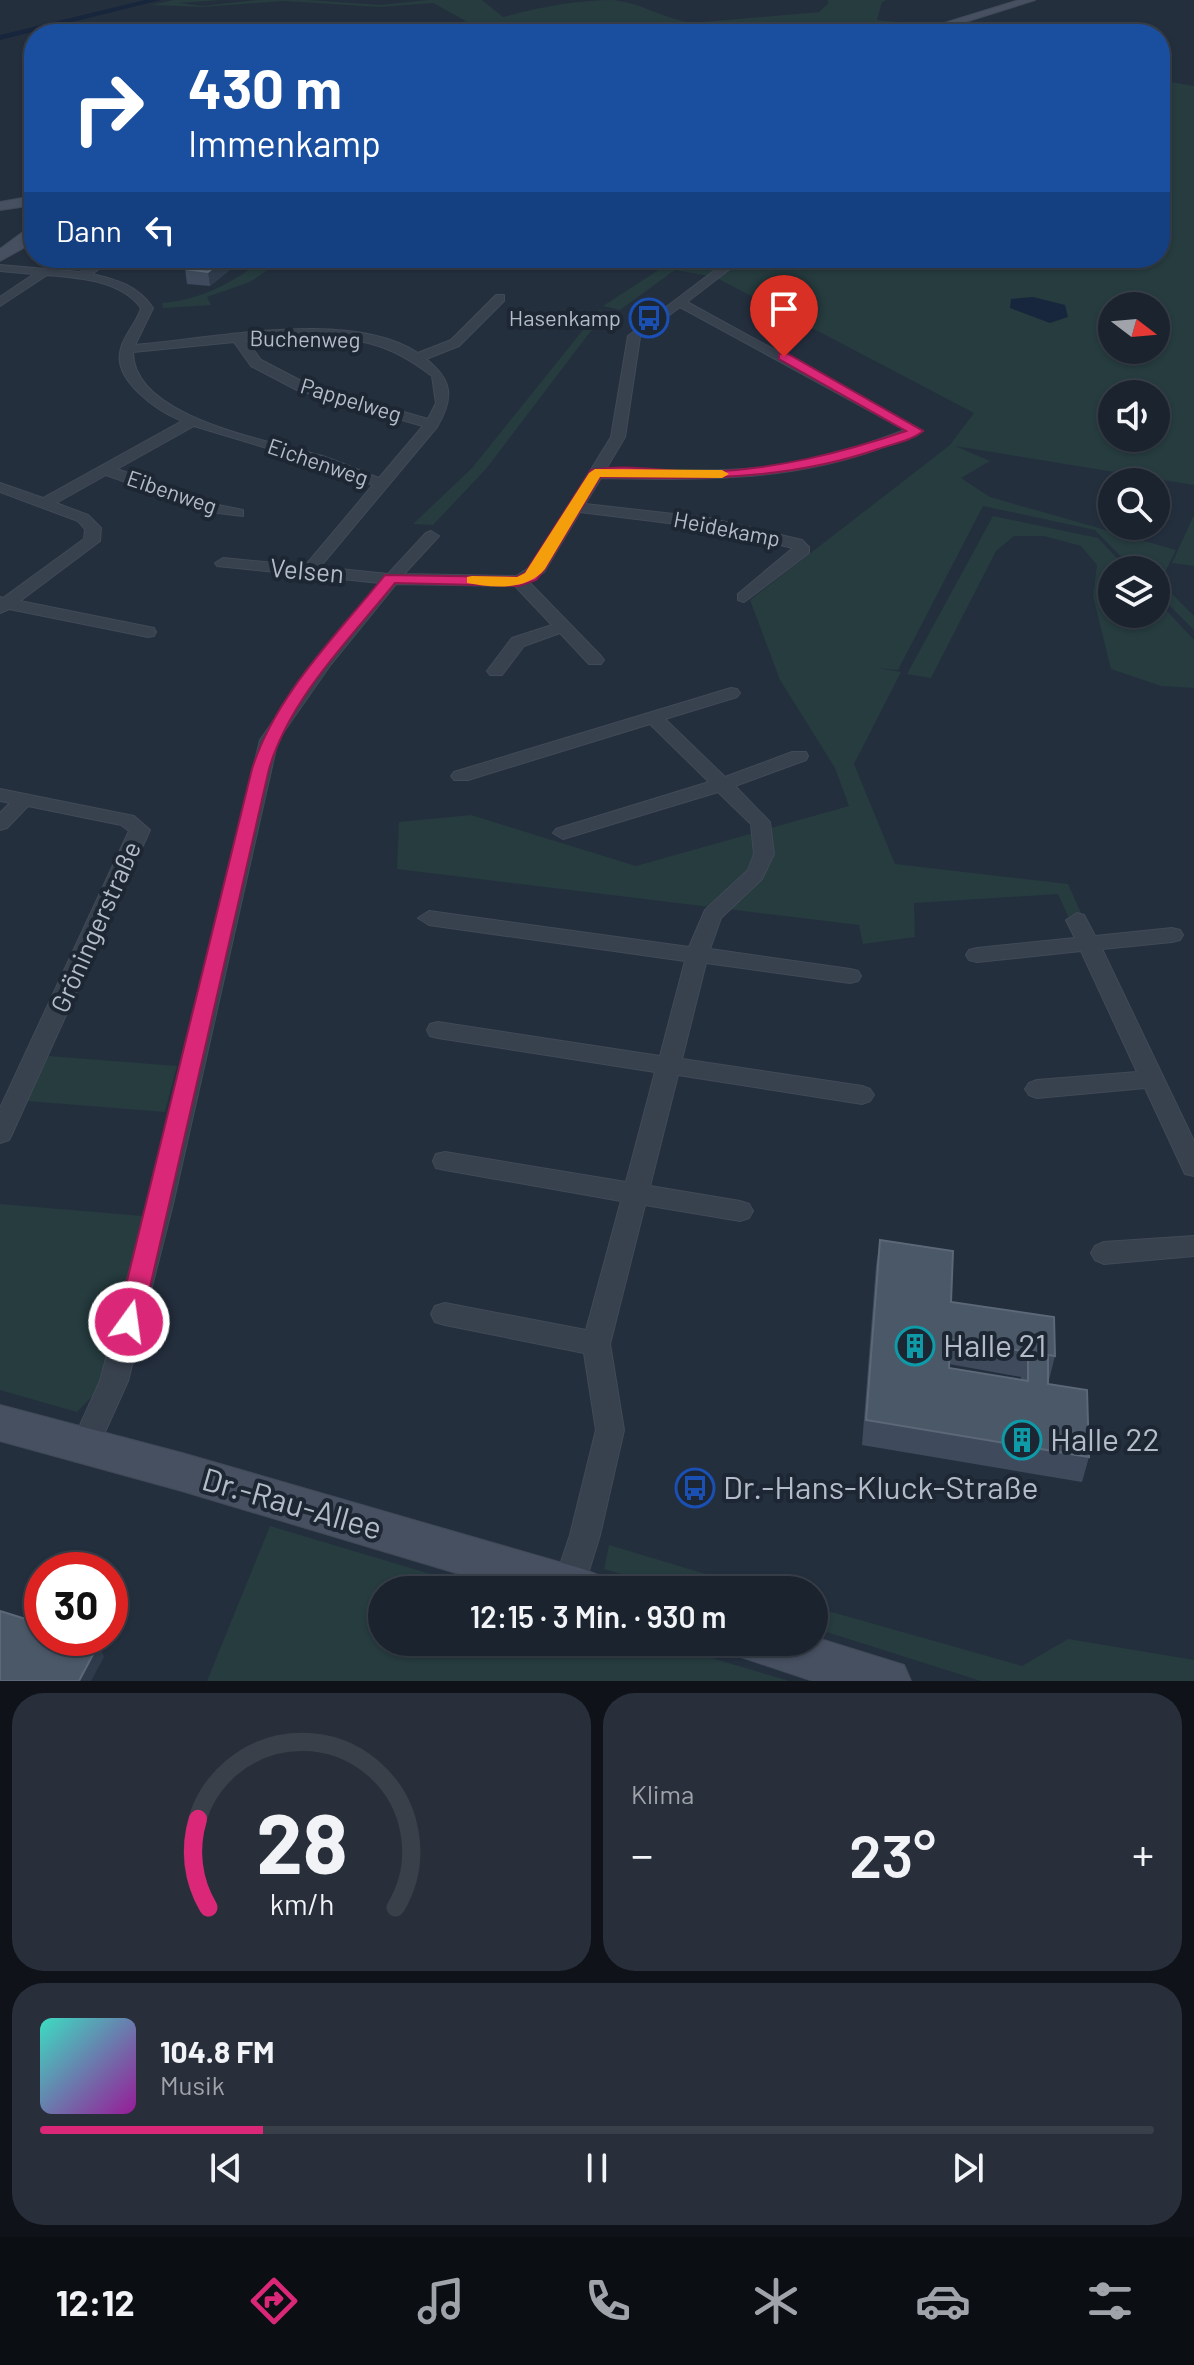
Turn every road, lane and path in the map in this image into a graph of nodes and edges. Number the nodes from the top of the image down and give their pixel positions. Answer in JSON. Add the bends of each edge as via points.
{"nodes":[{"id":1,"x":1030,"y":0,"type":"edge"},
{"id":2,"x":949,"y":24,"type":"edge"},
{"id":3,"x":3,"y":202,"type":"edge"},
{"id":4,"x":24,"y":205,"type":"edge"},
{"id":5,"x":24,"y":205,"type":"edge"},
{"id":6,"x":24,"y":234,"type":"edge"},
{"id":7,"x":0,"y":256,"type":"edge"},
{"id":8,"x":0,"y":268,"type":"edge"},
{"id":9,"x":94,"y":268,"type":"edge"},
{"id":10,"x":725,"y":268,"type":"edge"},
{"id":11,"x":44,"y":272,"type":"junction"},
{"id":12,"x":82,"y":276,"type":"junction"},
{"id":13,"x":500,"y":298,"type":"dead end"},
{"id":14,"x":0,"y":302,"type":"edge"},
{"id":15,"x":679,"y":302,"type":"junction"},
{"id":16,"x":238,"y":338,"type":"junction"},
{"id":17,"x":127,"y":349,"type":"junction"},
{"id":18,"x":416,"y":358,"type":"junction"},
{"id":19,"x":193,"y":421,"type":"junction"},
{"id":20,"x":432,"y":424,"type":"junction"},
{"id":21,"x":106,"y":470,"type":"junction"},
{"id":22,"x":595,"y":473,"type":"junction"},
{"id":23,"x":381,"y":483,"type":"junction"},
{"id":24,"x":0,"y":487,"type":"edge"},
{"id":25,"x":45,"y":503,"type":"junction"},
{"id":26,"x":574,"y":507,"type":"junction"},
{"id":27,"x":238,"y":513,"type":"dead end"},
{"id":28,"x":431,"y":536,"type":"dead end"},
{"id":29,"x":223,"y":563,"type":"dead end"},
{"id":30,"x":309,"y":571,"type":"junction"},
{"id":31,"x":391,"y":579,"type":"junction"},
{"id":32,"x":519,"y":581,"type":"junction"},
{"id":33,"x":744,"y":597,"type":"dead end"},
{"id":34,"x":2,"y":604,"type":"edge"},
{"id":35,"x":561,"y":627,"type":"junction"},
{"id":36,"x":148,"y":632,"type":"dead end"},
{"id":37,"x":595,"y":660,"type":"dead end"},
{"id":38,"x":496,"y":671,"type":"dead end"},
{"id":39,"x":731,"y":693,"type":"dead end"},
{"id":40,"x":653,"y":717,"type":"junction"},
{"id":41,"x":799,"y":756,"type":"dead end"},
{"id":42,"x":461,"y":776,"type":"dead end"},
{"id":43,"x":723,"y":784,"type":"junction"},
{"id":44,"x":0,"y":795,"type":"edge"},
{"id":45,"x":23,"y":800,"type":"junction"},
{"id":46,"x":0,"y":824,"type":"edge"},
{"id":47,"x":563,"y":833,"type":"dead end"},
{"id":48,"x":429,"y":918,"type":"dead end"},
{"id":49,"x":1077,"y":920,"type":"dead end"},
{"id":50,"x":1172,"y":935,"type":"dead end"},
{"id":51,"x":1089,"y":946,"type":"junction"},
{"id":52,"x":977,"y":955,"type":"dead end"},
{"id":53,"x":697,"y":957,"type":"junction"},
{"id":54,"x":850,"y":976,"type":"dead end"},
{"id":55,"x":438,"y":1030,"type":"dead end"},
{"id":56,"x":668,"y":1067,"type":"junction"},
{"id":57,"x":1152,"y":1079,"type":"junction"},
{"id":58,"x":1037,"y":1089,"type":"dead end"},
{"id":59,"x":9,"y":1093,"type":"edge"},
{"id":60,"x":862,"y":1095,"type":"dead end"},
{"id":61,"x":0,"y":1134,"type":"edge"},
{"id":62,"x":445,"y":1161,"type":"dead end"},
{"id":63,"x":1194,"y":1167,"type":"edge"},
{"id":64,"x":634,"y":1195,"type":"junction"},
{"id":65,"x":740,"y":1211,"type":"dead end"},
{"id":66,"x":1194,"y":1246,"type":"edge"},
{"id":67,"x":1104,"y":1253,"type":"dead end"},
{"id":68,"x":445,"y":1314,"type":"dead end"},
{"id":69,"x":596,"y":1344,"type":"junction"},
{"id":70,"x":0,"y":1423,"type":"edge"},
{"id":71,"x":85,"y":1445,"type":"junction"},
{"id":72,"x":535,"y":1576,"type":"edge"},
{"id":73,"x":578,"y":1576,"type":"edge"},
{"id":74,"x":804,"y":1656,"type":"edge"},
{"id":75,"x":888,"y":1681,"type":"edge"}],
"edges":[{"from":1,"to":2,"type":"main road"},
{"from":3,"to":4,"type":"main road"},
{"from":3,"to":5,"type":"main road"},
{"from":6,"to":7,"type":"main road","via":[[21,243]]},
{"from":8,"to":11,"type":"street"},
{"from":9,"to":12,"type":"street"},
{"from":10,"to":15,"type":"street"},
{"from":11,"to":12,"type":"street"},
{"from":11,"to":14,"type":"street"},
{"from":12,"to":17,"type":"street","via":[[130,290],[147,303]]},
{"from":13,"to":18,"type":"street","via":[[455,343]]},
{"from":15,"to":22,"type":"street","via":[[631,341],[618,437]]},
{"from":15,"to":22,"type":"street","via":[[916,431],[788,469],[707,476]]},
{"from":16,"to":17,"type":"street","name":"Buchenweg"},
{"from":16,"to":18,"type":"street","name":"Buchenweg","via":[[350,336]]},
{"from":16,"to":20,"type":"street","name":"Pappelweg","via":[[256,363],[302,387]]},
{"from":17,"to":19,"type":"street","name":"Eichenweg","via":[[127,364],[143,390]]},
{"from":18,"to":20,"type":"street","name":"Buchenweg","via":[[438,374],[443,403]]},
{"from":19,"to":21,"type":"street"},
{"from":19,"to":23,"type":"street","name":"Eichenweg"},
{"from":20,"to":23,"type":"street","name":"Buchenweg"},
{"from":21,"to":25,"type":"street"},
{"from":21,"to":27,"type":"street","name":"Eibenweg"},
{"from":22,"to":26,"type":"street"},
{"from":23,"to":30,"type":"street","name":"Eichenweg"},
{"from":24,"to":25,"type":"street"},
{"from":25,"to":34,"type":"street","via":[[83,518],[93,528],[92,541]]},
{"from":26,"to":32,"type":"street","via":[[538,569]]},
{"from":26,"to":33,"type":"street","name":"Heidekamp","via":[[709,523],[801,547],[801,553]]},
{"from":28,"to":31,"type":"street"},
{"from":29,"to":30,"type":"street","name":"Velsen"},
{"from":30,"to":31,"type":"street","name":"Velsen"},
{"from":31,"to":32,"type":"street","name":"Velsen"},
{"from":31,"to":71,"type":"street","via":[[300,692],[269,740],[114,1381]]},
{"from":32,"to":35,"type":"street"},
{"from":34,"to":36,"type":"street"},
{"from":35,"to":37,"type":"street"},
{"from":35,"to":38,"type":"street","via":[[518,642]]},
{"from":39,"to":40,"type":"street"},
{"from":40,"to":42,"type":"street"},
{"from":40,"to":43,"type":"street"},
{"from":41,"to":43,"type":"street"},
{"from":43,"to":47,"type":"street"},
{"from":43,"to":53,"type":"street","via":[[760,822],[766,839],[764,859],[759,873],[715,910]]},
{"from":44,"to":45,"type":"street","name":"Gröningerstraße"},
{"from":45,"to":46,"type":"street"},
{"from":45,"to":59,"type":"street","name":"Gröningerstraße","via":[[127,820],[140,830]]},
{"from":48,"to":53,"type":"street"},
{"from":49,"to":51,"type":"street"},
{"from":50,"to":51,"type":"street"},
{"from":51,"to":52,"type":"street"},
{"from":51,"to":57,"type":"street"},
{"from":53,"to":54,"type":"street"},
{"from":53,"to":56,"type":"street"},
{"from":55,"to":56,"type":"street"},
{"from":56,"to":60,"type":"street"},
{"from":56,"to":64,"type":"street"},
{"from":57,"to":58,"type":"street"},
{"from":57,"to":63,"type":"street"},
{"from":59,"to":61,"type":"street","name":"Gröningerstraße"},
{"from":62,"to":64,"type":"street"},
{"from":64,"to":65,"type":"street"},
{"from":64,"to":69,"type":"street"},
{"from":66,"to":67,"type":"street"},
{"from":68,"to":69,"type":"street"},
{"from":69,"to":73,"type":"street","via":[[610,1430]]},
{"from":70,"to":71,"type":"main road","name":"Dr.-Rau-Allee"},
{"from":71,"to":72,"type":"main road","name":"Dr.-Rau-Allee"},
{"from":74,"to":75,"type":"main road"}]}
